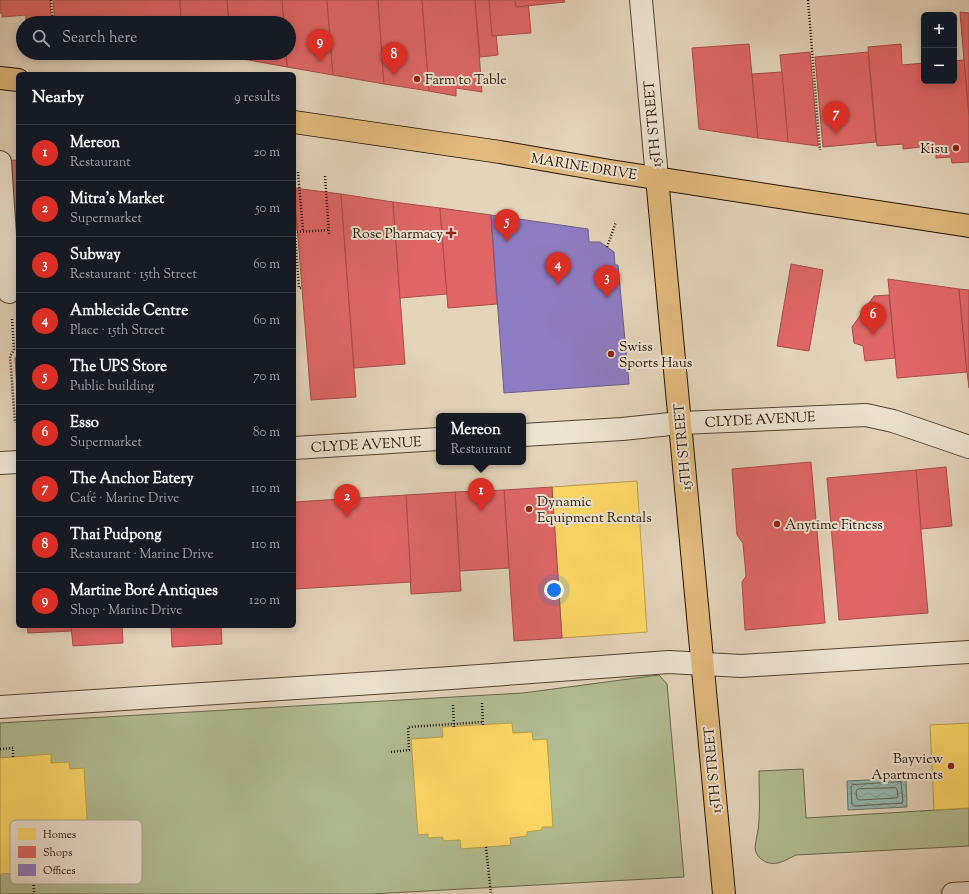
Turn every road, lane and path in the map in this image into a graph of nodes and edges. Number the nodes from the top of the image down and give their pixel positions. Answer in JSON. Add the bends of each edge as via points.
{"nodes":[{"id":1,"x":51,"y":0,"type":"edge"},
{"id":2,"x":641,"y":0,"type":"edge"},
{"id":3,"x":808,"y":0,"type":"edge"},
{"id":4,"x":52,"y":16,"type":"edge"},
{"id":5,"x":0,"y":78,"type":"edge"},
{"id":6,"x":16,"y":80,"type":"edge"},
{"id":7,"x":296,"y":122,"type":"edge"},
{"id":8,"x":820,"y":150,"type":"dead end"},
{"id":9,"x":0,"y":162,"type":"edge"},
{"id":10,"x":298,"y":172,"type":"dead end"},
{"id":11,"x":325,"y":176,"type":"dead end"},
{"id":12,"x":657,"y":178,"type":"junction"},
{"id":13,"x":616,"y":222,"type":"dead end"},
{"id":14,"x":2,"y":226,"type":"edge"},
{"id":15,"x":969,"y":226,"type":"edge"},
{"id":16,"x":329,"y":230,"type":"junction"},
{"id":17,"x":303,"y":231,"type":"junction"},
{"id":18,"x":296,"y":232,"type":"edge"},
{"id":19,"x":329,"y":234,"type":"dead end"},
{"id":20,"x":607,"y":247,"type":"dead end"},
{"id":21,"x":296,"y":262,"type":"edge"},
{"id":22,"x":302,"y":288,"type":"dead end"},
{"id":23,"x":10,"y":292,"type":"dead end"},
{"id":24,"x":11,"y":314,"type":"dead end"},
{"id":25,"x":15,"y":423,"type":"dead end"},
{"id":26,"x":680,"y":423,"type":"junction"},
{"id":27,"x":526,"y":435,"type":"edge"},
{"id":28,"x":436,"y":440,"type":"edge"},
{"id":29,"x":969,"y":447,"type":"edge"},
{"id":30,"x":296,"y":448,"type":"edge"},
{"id":31,"x":16,"y":462,"type":"edge"},
{"id":32,"x":0,"y":463,"type":"edge"},
{"id":33,"x":969,"y":652,"type":"edge"},
{"id":34,"x":702,"y":663,"type":"junction"},
{"id":35,"x":0,"y":707,"type":"edge"},
{"id":36,"x":483,"y":722,"type":"dead end"},
{"id":37,"x":0,"y":749,"type":"edge"},
{"id":38,"x":391,"y":752,"type":"dead end"},
{"id":39,"x":13,"y":757,"type":"dead end"},
{"id":40,"x":486,"y":847,"type":"dead end"},
{"id":41,"x":34,"y":884,"type":"edge"},
{"id":42,"x":969,"y":893,"type":"edge"},
{"id":43,"x":34,"y":894,"type":"edge"},
{"id":44,"x":491,"y":894,"type":"edge"},
{"id":45,"x":724,"y":894,"type":"edge"},
{"id":46,"x":953,"y":894,"type":"edge"}],
"edges":[{"from":1,"to":4,"type":"path"},
{"from":2,"to":12,"type":"street","name":"15TH STREET"},
{"from":3,"to":8,"type":"path"},
{"from":5,"to":6,"type":"main road"},
{"from":7,"to":12,"type":"main road","name":"MARINE DRIVE"},
{"from":9,"to":14,"type":"street"},
{"from":10,"to":17,"type":"path"},
{"from":11,"to":16,"type":"path"},
{"from":12,"to":15,"type":"main road","name":"MARINE DRIVE"},
{"from":12,"to":26,"type":"main road","name":"15TH STREET"},
{"from":13,"to":20,"type":"path"},
{"from":14,"to":23,"type":"street"},
{"from":16,"to":17,"type":"path"},
{"from":16,"to":19,"type":"path"},
{"from":17,"to":18,"type":"path"},
{"from":21,"to":22,"type":"path","via":[[299,288]]},
{"from":24,"to":25,"type":"path","via":[[14,350],[10,356]]},
{"from":26,"to":27,"type":"street","name":"CLYDE AVENUE"},
{"from":26,"to":29,"type":"street","name":"CLYDE AVENUE","via":[[866,415],[893,421]]},
{"from":26,"to":34,"type":"main road","name":"15TH STREET"},
{"from":28,"to":30,"type":"street","name":"CLYDE AVENUE"},
{"from":31,"to":32,"type":"street"},
{"from":33,"to":34,"type":"street","via":[[741,666]]},
{"from":34,"to":35,"type":"street","via":[[669,662]]},
{"from":34,"to":45,"type":"main road","name":"15TH STREET"},
{"from":36,"to":38,"type":"path","via":[[408,727],[409,750]]},
{"from":37,"to":39,"type":"path","via":[[13,748]]},
{"from":40,"to":44,"type":"path"},
{"from":41,"to":43,"type":"path"},
{"from":42,"to":46,"type":"street"}]}
